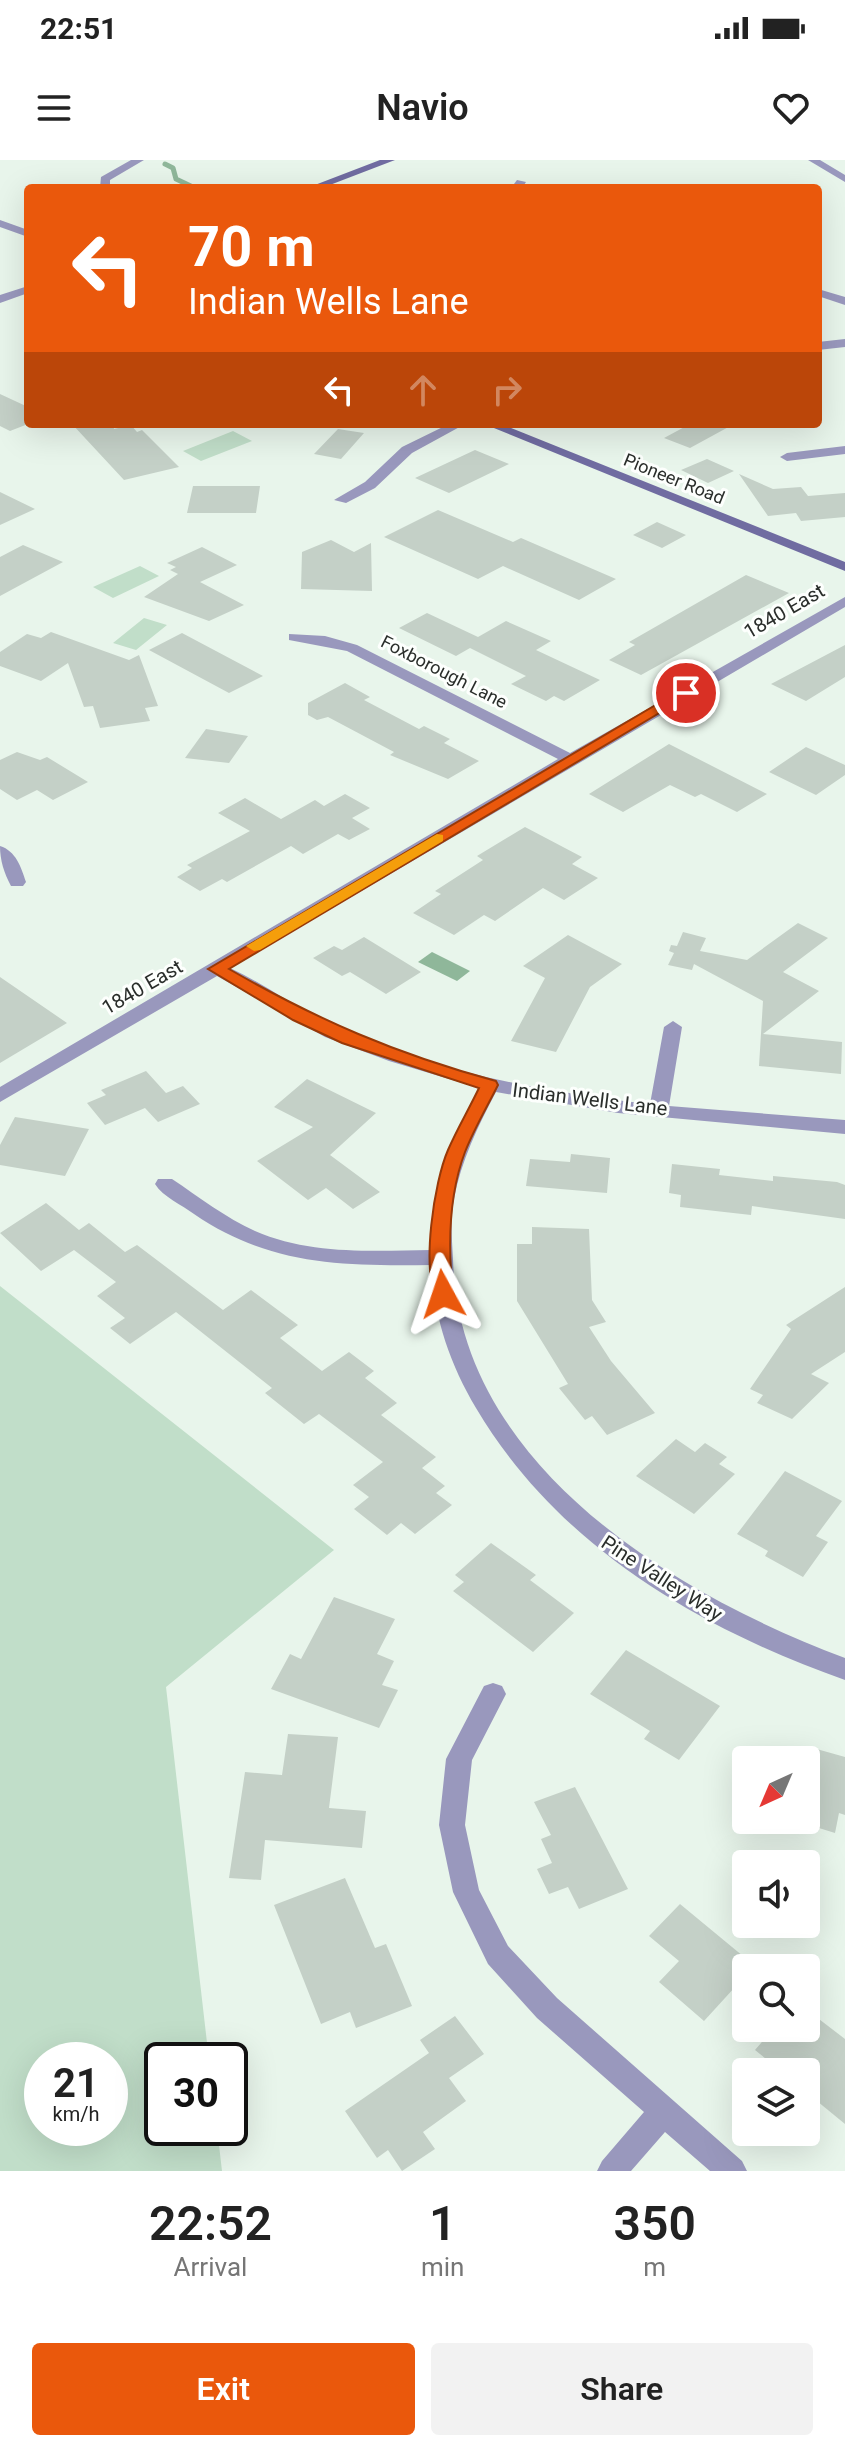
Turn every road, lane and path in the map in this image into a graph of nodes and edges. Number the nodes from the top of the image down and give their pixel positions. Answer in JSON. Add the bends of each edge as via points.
{"nodes":[{"id":1,"x":139,"y":160,"type":"edge"},
{"id":2,"x":390,"y":160,"type":"edge"},
{"id":3,"x":837,"y":160,"type":"edge"},
{"id":4,"x":816,"y":163,"type":"edge"},
{"id":5,"x":845,"y":179,"type":"edge"},
{"id":6,"x":105,"y":184,"type":"edge"},
{"id":7,"x":323,"y":184,"type":"edge"},
{"id":8,"x":0,"y":223,"type":"edge"},
{"id":9,"x":24,"y":232,"type":"edge"},
{"id":10,"x":24,"y":290,"type":"edge"},
{"id":11,"x":822,"y":293,"type":"edge"},
{"id":12,"x":0,"y":299,"type":"edge"},
{"id":13,"x":845,"y":301,"type":"edge"},
{"id":14,"x":845,"y":343,"type":"edge"},
{"id":15,"x":822,"y":346,"type":"edge"},
{"id":16,"x":451,"y":428,"type":"edge"},
{"id":17,"x":500,"y":428,"type":"edge"},
{"id":18,"x":845,"y":450,"type":"edge"},
{"id":19,"x":787,"y":457,"type":"dead end"},
{"id":20,"x":341,"y":500,"type":"dead end"},
{"id":21,"x":845,"y":567,"type":"edge"},
{"id":22,"x":845,"y":601,"type":"edge"},
{"id":23,"x":294,"y":637,"type":"dead end"},
{"id":24,"x":570,"y":759,"type":"junction"},
{"id":25,"x":0,"y":851,"type":"edge"},
{"id":26,"x":17,"y":882,"type":"dead end"},
{"id":27,"x":217,"y":969,"type":"junction"},
{"id":28,"x":673,"y":1027,"type":"dead end"},
{"id":29,"x":490,"y":1085,"type":"junction"},
{"id":30,"x":0,"y":1096,"type":"edge"},
{"id":31,"x":659,"y":1109,"type":"junction"},
{"id":32,"x":845,"y":1127,"type":"edge"},
{"id":33,"x":165,"y":1184,"type":"dead end"},
{"id":34,"x":440,"y":1257,"type":"junction"},
{"id":35,"x":845,"y":1669,"type":"edge"},
{"id":36,"x":493,"y":1694,"type":"dead end"},
{"id":37,"x":664,"y":2111,"type":"junction"},
{"id":38,"x":612,"y":2171,"type":"edge"},
{"id":39,"x":732,"y":2171,"type":"edge"}],
"edges":[{"from":1,"to":6,"type":"street","via":[[105,179]]},
{"from":2,"to":7,"type":"street"},
{"from":3,"to":4,"type":"street"},
{"from":4,"to":5,"type":"street"},
{"from":8,"to":9,"type":"street"},
{"from":10,"to":12,"type":"street"},
{"from":11,"to":13,"type":"street"},
{"from":14,"to":15,"type":"street"},
{"from":16,"to":20,"type":"street","via":[[407,450],[370,485]]},
{"from":17,"to":21,"type":"street","name":"Pioneer Road"},
{"from":18,"to":19,"type":"street"},
{"from":22,"to":24,"type":"street","name":"1840 East"},
{"from":23,"to":24,"type":"street","name":"Foxborough Lane","via":[[352,648]]},
{"from":24,"to":27,"type":"street","name":"1840 East"},
{"from":25,"to":26,"type":"street"},
{"from":27,"to":29,"type":"street","name":"Indian Wells Lane","via":[[348,1039]]},
{"from":27,"to":30,"type":"street","name":"1840 East"},
{"from":28,"to":31,"type":"street"},
{"from":29,"to":31,"type":"street","name":"Indian Wells Lane"},
{"from":29,"to":34,"type":"street","name":"Pine Valley Way","via":[[456,1152],[441,1217]]},
{"from":31,"to":32,"type":"street","name":"Indian Wells Lane"},
{"from":33,"to":34,"type":"street","via":[[228,1226],[277,1246],[335,1257]]},
{"from":34,"to":35,"type":"street","name":"Pine Valley Way","via":[[443,1294],[467,1368],[514,1449],[550,1493],[593,1533],[697,1605],[754,1635]]},
{"from":36,"to":37,"type":"street","via":[[459,1759],[452,1825],[466,1892],[498,1955],[547,2008]]},
{"from":37,"to":38,"type":"street"},
{"from":37,"to":39,"type":"street"}]}
